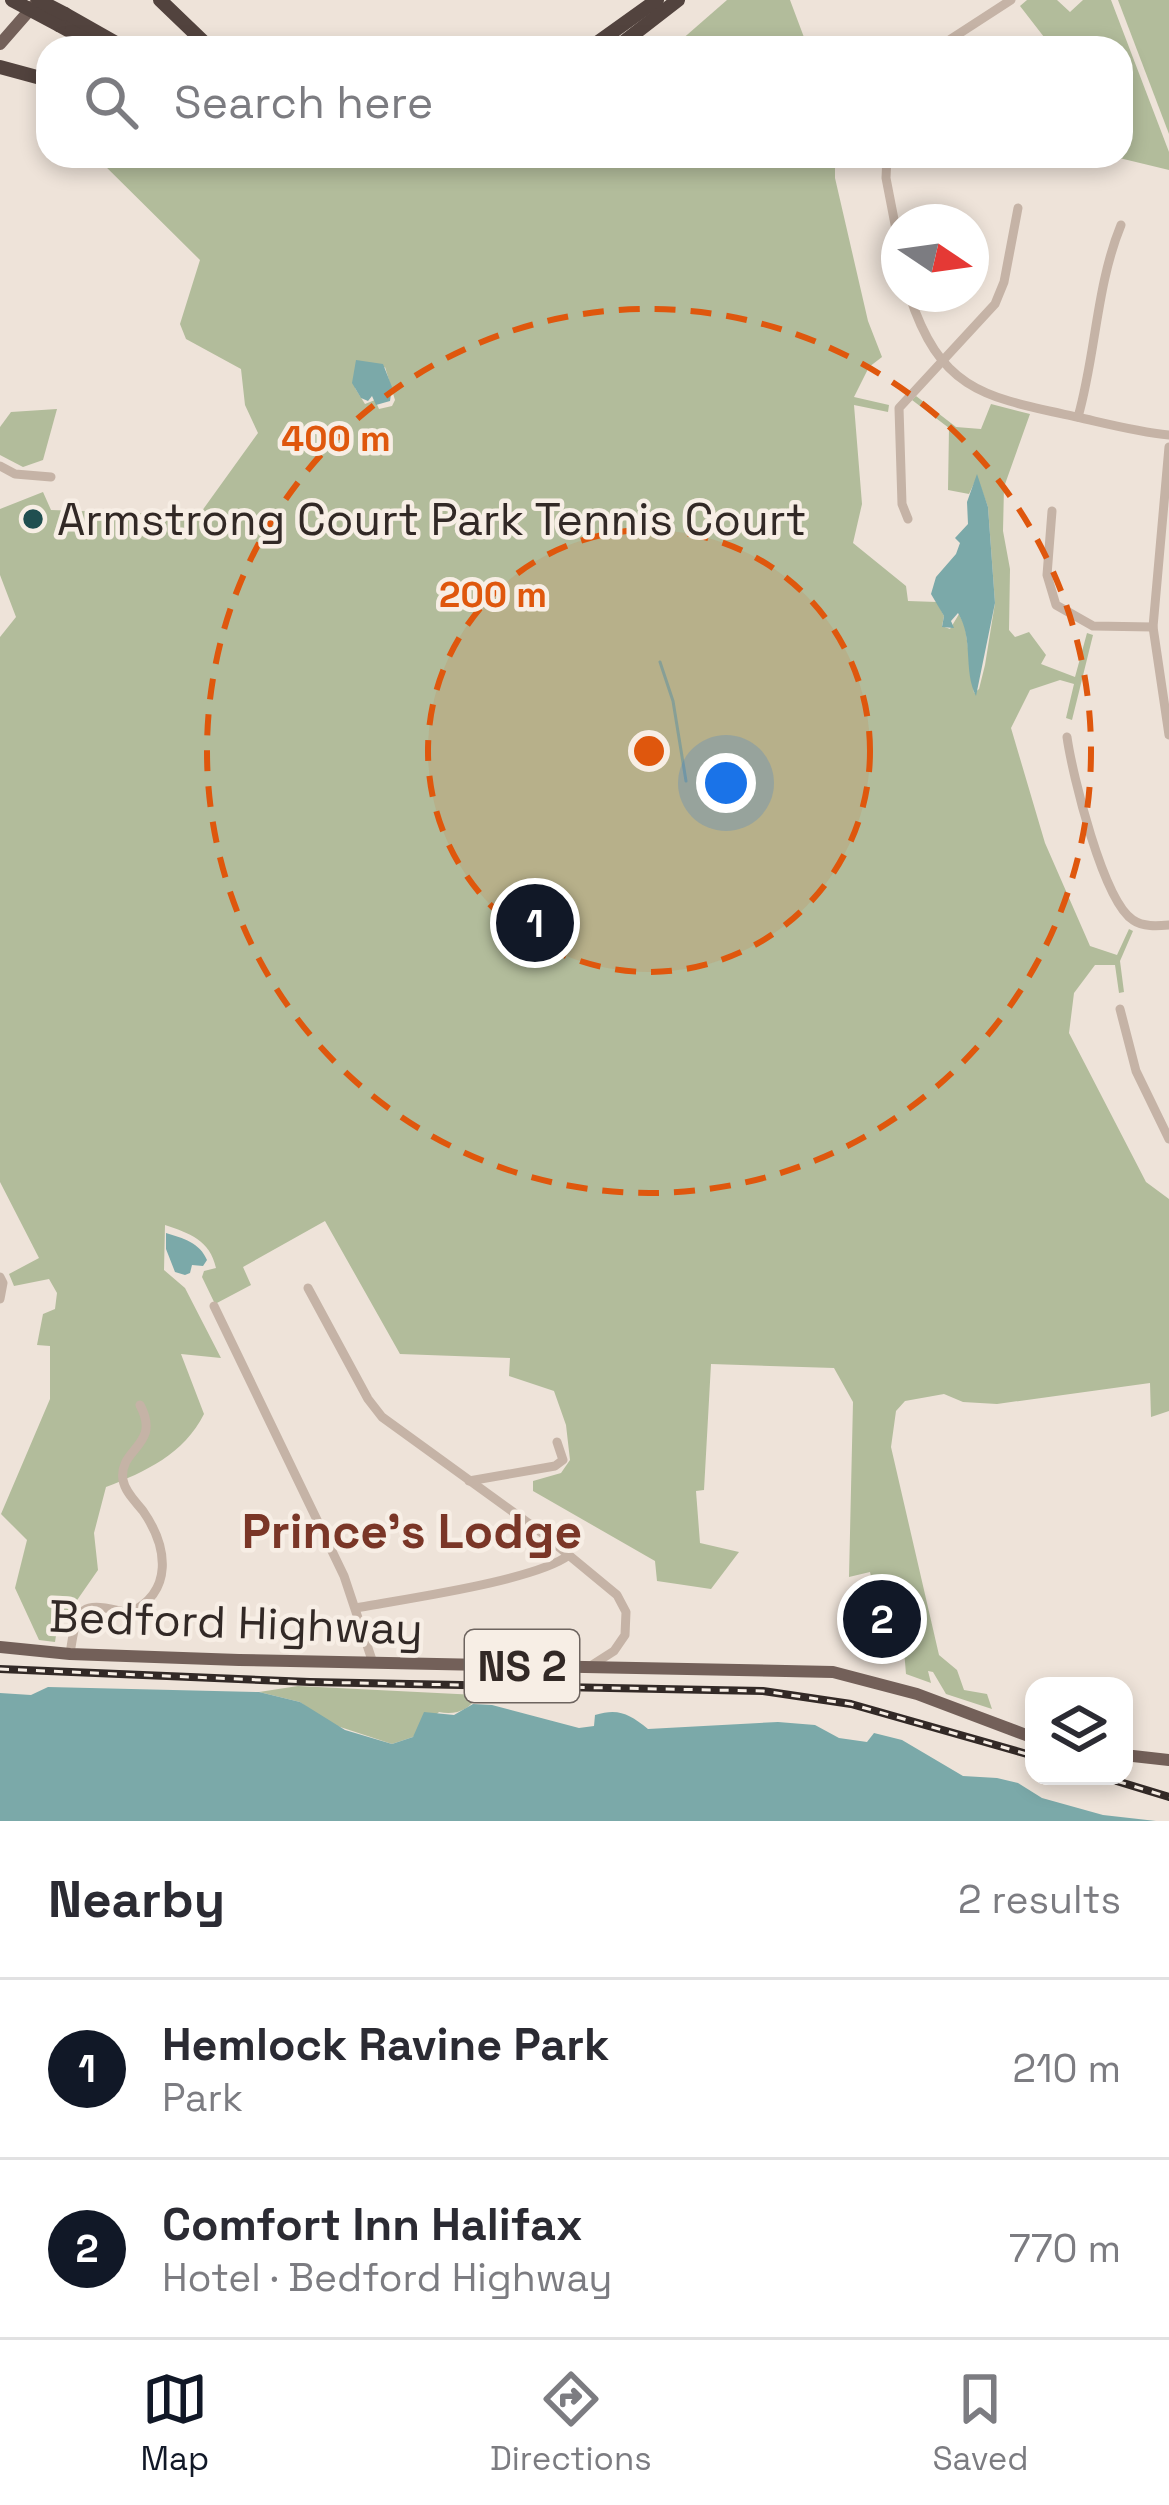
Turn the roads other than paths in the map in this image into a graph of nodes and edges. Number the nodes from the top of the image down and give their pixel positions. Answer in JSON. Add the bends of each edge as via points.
{"nodes":[{"id":1,"x":12,"y":0,"type":"edge"},
{"id":2,"x":39,"y":0,"type":"edge"},
{"id":3,"x":160,"y":0,"type":"edge"},
{"id":4,"x":657,"y":0,"type":"edge"},
{"id":5,"x":678,"y":0,"type":"edge"},
{"id":6,"x":1011,"y":0,"type":"edge"},
{"id":7,"x":62,"y":20,"type":"junction"},
{"id":8,"x":84,"y":36,"type":"edge"},
{"id":9,"x":98,"y":36,"type":"edge"},
{"id":10,"x":198,"y":36,"type":"edge"},
{"id":11,"x":607,"y":36,"type":"edge"},
{"id":12,"x":632,"y":36,"type":"edge"},
{"id":13,"x":956,"y":36,"type":"edge"},
{"id":14,"x":0,"y":44,"type":"edge"},
{"id":15,"x":0,"y":67,"type":"edge"},
{"id":16,"x":19,"y":74,"type":"junction"},
{"id":17,"x":0,"y":77,"type":"edge"},
{"id":18,"x":36,"y":78,"type":"edge"},
{"id":19,"x":886,"y":168,"type":"edge"},
{"id":20,"x":891,"y":204,"type":"edge"},
{"id":21,"x":1018,"y":208,"type":"dead end"},
{"id":22,"x":1121,"y":225,"type":"dead end"},
{"id":23,"x":915,"y":312,"type":"edge"},
{"id":24,"x":943,"y":363,"type":"junction"},
{"id":25,"x":1078,"y":417,"type":"junction"},
{"id":26,"x":1169,"y":436,"type":"edge"},
{"id":27,"x":1169,"y":447,"type":"edge"},
{"id":28,"x":0,"y":466,"type":"edge"},
{"id":29,"x":50,"y":477,"type":"dead end"},
{"id":30,"x":1052,"y":511,"type":"dead end"},
{"id":31,"x":908,"y":519,"type":"dead end"},
{"id":32,"x":1153,"y":627,"type":"junction"},
{"id":33,"x":1169,"y":735,"type":"edge"},
{"id":34,"x":1067,"y":737,"type":"dead end"},
{"id":35,"x":1169,"y":925,"type":"edge"},
{"id":36,"x":1120,"y":1009,"type":"dead end"},
{"id":37,"x":1169,"y":1139,"type":"edge"},
{"id":38,"x":0,"y":1277,"type":"edge"},
{"id":39,"x":308,"y":1288,"type":"dead end"},
{"id":40,"x":0,"y":1300,"type":"edge"},
{"id":41,"x":214,"y":1306,"type":"dead end"},
{"id":42,"x":140,"y":1405,"type":"dead end"},
{"id":43,"x":557,"y":1442,"type":"dead end"},
{"id":44,"x":469,"y":1480,"type":"junction"},
{"id":45,"x":568,"y":1555,"type":"junction"},
{"id":46,"x":356,"y":1608,"type":"junction"},
{"id":47,"x":0,"y":1647,"type":"edge"},
{"id":48,"x":70,"y":1654,"type":"junction"},
{"id":49,"x":373,"y":1664,"type":"junction"},
{"id":50,"x":589,"y":1667,"type":"junction"},
{"id":51,"x":1025,"y":1735,"type":"edge"},
{"id":52,"x":1133,"y":1756,"type":"edge"},
{"id":53,"x":1169,"y":1760,"type":"edge"}],
"edges":[{"from":1,"to":7,"type":"highway","bridge":true},
{"from":2,"to":7,"type":"highway","bridge":true},
{"from":2,"to":14,"type":"main road"},
{"from":3,"to":10,"type":"highway"},
{"from":4,"to":11,"type":"highway"},
{"from":5,"to":12,"type":"highway"},
{"from":6,"to":13,"type":"street"},
{"from":7,"to":8,"type":"highway"},
{"from":7,"to":9,"type":"highway"},
{"from":15,"to":16,"type":"highway"},
{"from":16,"to":17,"type":"highway"},
{"from":16,"to":18,"type":"highway"},
{"from":19,"to":20,"type":"street"},
{"from":21,"to":24,"type":"street","via":[[1001,292]]},
{"from":22,"to":25,"type":"street"},
{"from":23,"to":24,"type":"street"},
{"from":24,"to":25,"type":"street","via":[[989,396]]},
{"from":24,"to":31,"type":"street","via":[[899,408]]},
{"from":25,"to":26,"type":"street"},
{"from":27,"to":32,"type":"street"},
{"from":28,"to":29,"type":"street"},
{"from":30,"to":32,"type":"street","via":[[1047,575],[1056,605],[1093,626]]},
{"from":32,"to":33,"type":"street"},
{"from":34,"to":35,"type":"street","via":[[1080,800],[1121,909],[1143,925]]},
{"from":36,"to":37,"type":"street","via":[[1136,1071]]},
{"from":38,"to":40,"type":"street"},
{"from":39,"to":44,"type":"street","via":[[382,1417]]},
{"from":41,"to":46,"type":"street"},
{"from":42,"to":48,"type":"street","via":[[145,1439],[122,1476],[157,1534],[163,1577],[149,1602],[129,1612],[83,1609]]},
{"from":43,"to":44,"type":"street","via":[[563,1460],[554,1466]]},
{"from":44,"to":45,"type":"street"},
{"from":45,"to":46,"type":"street","via":[[515,1576]]},
{"from":45,"to":50,"type":"street","via":[[617,1594],[626,1612],[621,1644]]},
{"from":46,"to":49,"type":"street"},
{"from":47,"to":48,"type":"main road","name":"Bedford Highway","number":"NS 2"},
{"from":48,"to":49,"type":"main road","name":"Bedford Highway","number":"NS 2"},
{"from":49,"to":50,"type":"main road","name":"Bedford Highway","number":"NS 2"},
{"from":50,"to":51,"type":"main road","name":"Bedford Highway","number":"NS 2","via":[[833,1672]]},
{"from":52,"to":53,"type":"main road"}]}
